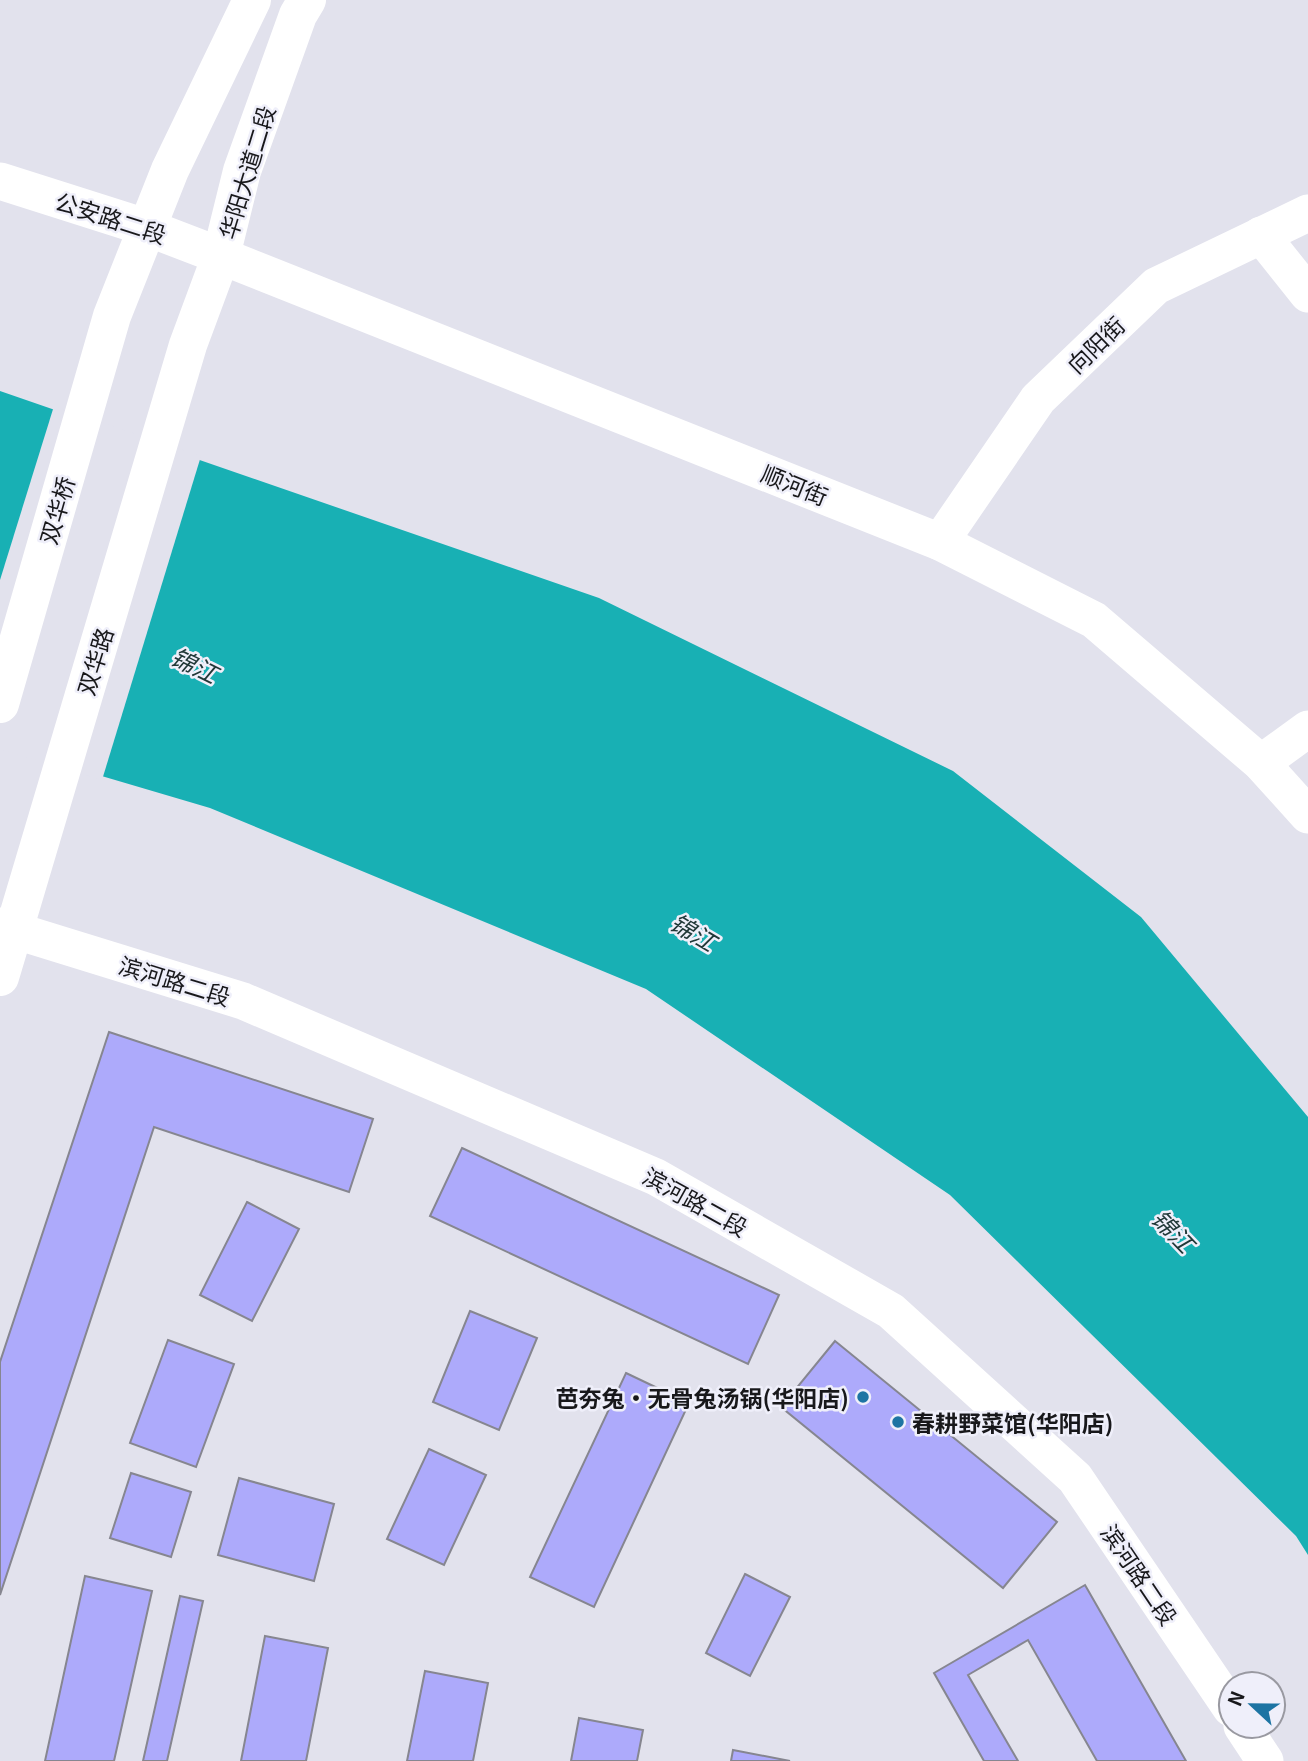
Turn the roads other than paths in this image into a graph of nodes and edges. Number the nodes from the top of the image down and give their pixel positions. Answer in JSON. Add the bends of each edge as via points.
{"nodes":[{"id":1,"x":252,"y":0,"type":"edge"},
{"id":2,"x":307,"y":0,"type":"edge"},
{"id":3,"x":0,"y":181,"type":"edge"},
{"id":4,"x":1308,"y":213,"type":"edge"},
{"id":5,"x":148,"y":228,"type":"junction"},
{"id":6,"x":1261,"y":235,"type":"junction"},
{"id":7,"x":221,"y":256,"type":"junction"},
{"id":8,"x":1308,"y":294,"type":"edge"},
{"id":9,"x":188,"y":345,"type":"joint"},
{"id":10,"x":940,"y":541,"type":"junction"},
{"id":11,"x":0,"y":704,"type":"edge"},
{"id":12,"x":1308,"y":729,"type":"edge"},
{"id":13,"x":1261,"y":762,"type":"junction"},
{"id":14,"x":1308,"y":815,"type":"edge"},
{"id":15,"x":0,"y":926,"type":"edge"},
{"id":16,"x":0,"y":977,"type":"edge"},
{"id":17,"x":1217,"y":1687,"type":"edge"},
{"id":18,"x":1251,"y":1740,"type":"edge"},
{"id":19,"x":1265,"y":1761,"type":"edge"}],
"edges":[{"from":1,"to":5,"type":"main road","via":[[170,170]]},
{"from":2,"to":7,"type":"main road","name":"华阳大道二段","via":[[242,170]]},
{"from":3,"to":5,"type":"street","name":"公安路二段"},
{"from":4,"to":6,"type":"street","name":"向阳街"},
{"from":5,"to":7,"type":"street","name":"公安路二段"},
{"from":5,"to":11,"type":"main road","name":"双华桥","via":[[112,316]]},
{"from":6,"to":8,"type":"street"},
{"from":6,"to":10,"type":"street","name":"向阳街","via":[[1156,286],[1038,398]]},
{"from":7,"to":9,"type":"main road","name":"华阳大道二段"},
{"from":7,"to":10,"type":"street","name":"顺河街"},
{"from":9,"to":16,"type":"main road","name":"双华路"},
{"from":10,"to":13,"type":"street","name":"顺河街","via":[[1094,620]]},
{"from":12,"to":13,"type":"street"},
{"from":13,"to":14,"type":"street","name":"顺河街"},
{"from":15,"to":17,"type":"street","name":"滨河路二段","via":[[243,1001],[643,1171],[891,1311],[1075,1478]]},
{"from":18,"to":19,"type":"street"}]}
